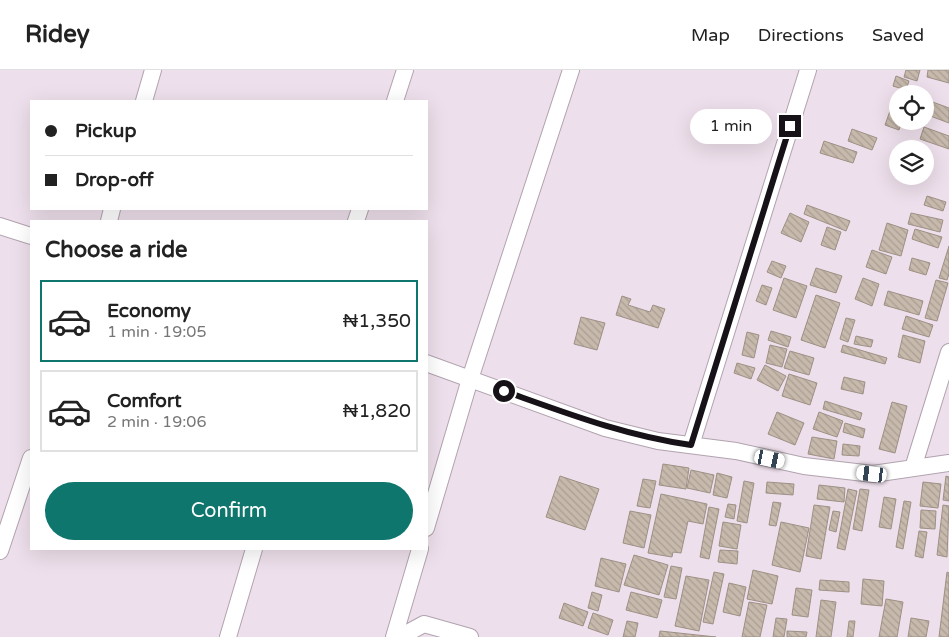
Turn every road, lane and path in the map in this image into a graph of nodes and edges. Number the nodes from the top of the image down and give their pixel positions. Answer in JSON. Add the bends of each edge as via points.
{"nodes":[{"id":1,"x":153,"y":70,"type":"edge"},
{"id":2,"x":405,"y":70,"type":"edge"},
{"id":3,"x":571,"y":70,"type":"edge"},
{"id":4,"x":808,"y":70,"type":"edge"},
{"id":5,"x":144,"y":100,"type":"edge"},
{"id":6,"x":395,"y":100,"type":"edge"},
{"id":7,"x":0,"y":226,"type":"edge"},
{"id":8,"x":30,"y":236,"type":"edge"},
{"id":9,"x":949,"y":352,"type":"edge"},
{"id":10,"x":428,"y":364,"type":"edge"},
{"id":11,"x":470,"y":379,"type":"junction"},
{"id":12,"x":691,"y":445,"type":"junction"},
{"id":13,"x":30,"y":461,"type":"edge"},
{"id":14,"x":949,"y":463,"type":"edge"},
{"id":15,"x":913,"y":468,"type":"junction"},
{"id":16,"x":428,"y":521,"type":"edge"},
{"id":17,"x":254,"y":550,"type":"edge"},
{"id":18,"x":420,"y":550,"type":"edge"},
{"id":19,"x":0,"y":551,"type":"edge"},
{"id":20,"x":228,"y":637,"type":"edge"},
{"id":21,"x":394,"y":637,"type":"edge"},
{"id":22,"x":400,"y":637,"type":"edge"},
{"id":23,"x":470,"y":637,"type":"edge"}],
"edges":[{"from":1,"to":5,"type":"street"},
{"from":2,"to":6,"type":"street"},
{"from":3,"to":11,"type":"street"},
{"from":4,"to":12,"type":"street"},
{"from":7,"to":8,"type":"street"},
{"from":9,"to":15,"type":"street"},
{"from":10,"to":11,"type":"street"},
{"from":11,"to":12,"type":"street","via":[[605,428]]},
{"from":11,"to":16,"type":"street"},
{"from":12,"to":15,"type":"street","via":[[804,466],[872,474]]},
{"from":13,"to":19,"type":"street"},
{"from":14,"to":15,"type":"street"},
{"from":17,"to":20,"type":"street"},
{"from":18,"to":21,"type":"street"},
{"from":22,"to":23,"type":"street","via":[[424,624]]}]}
